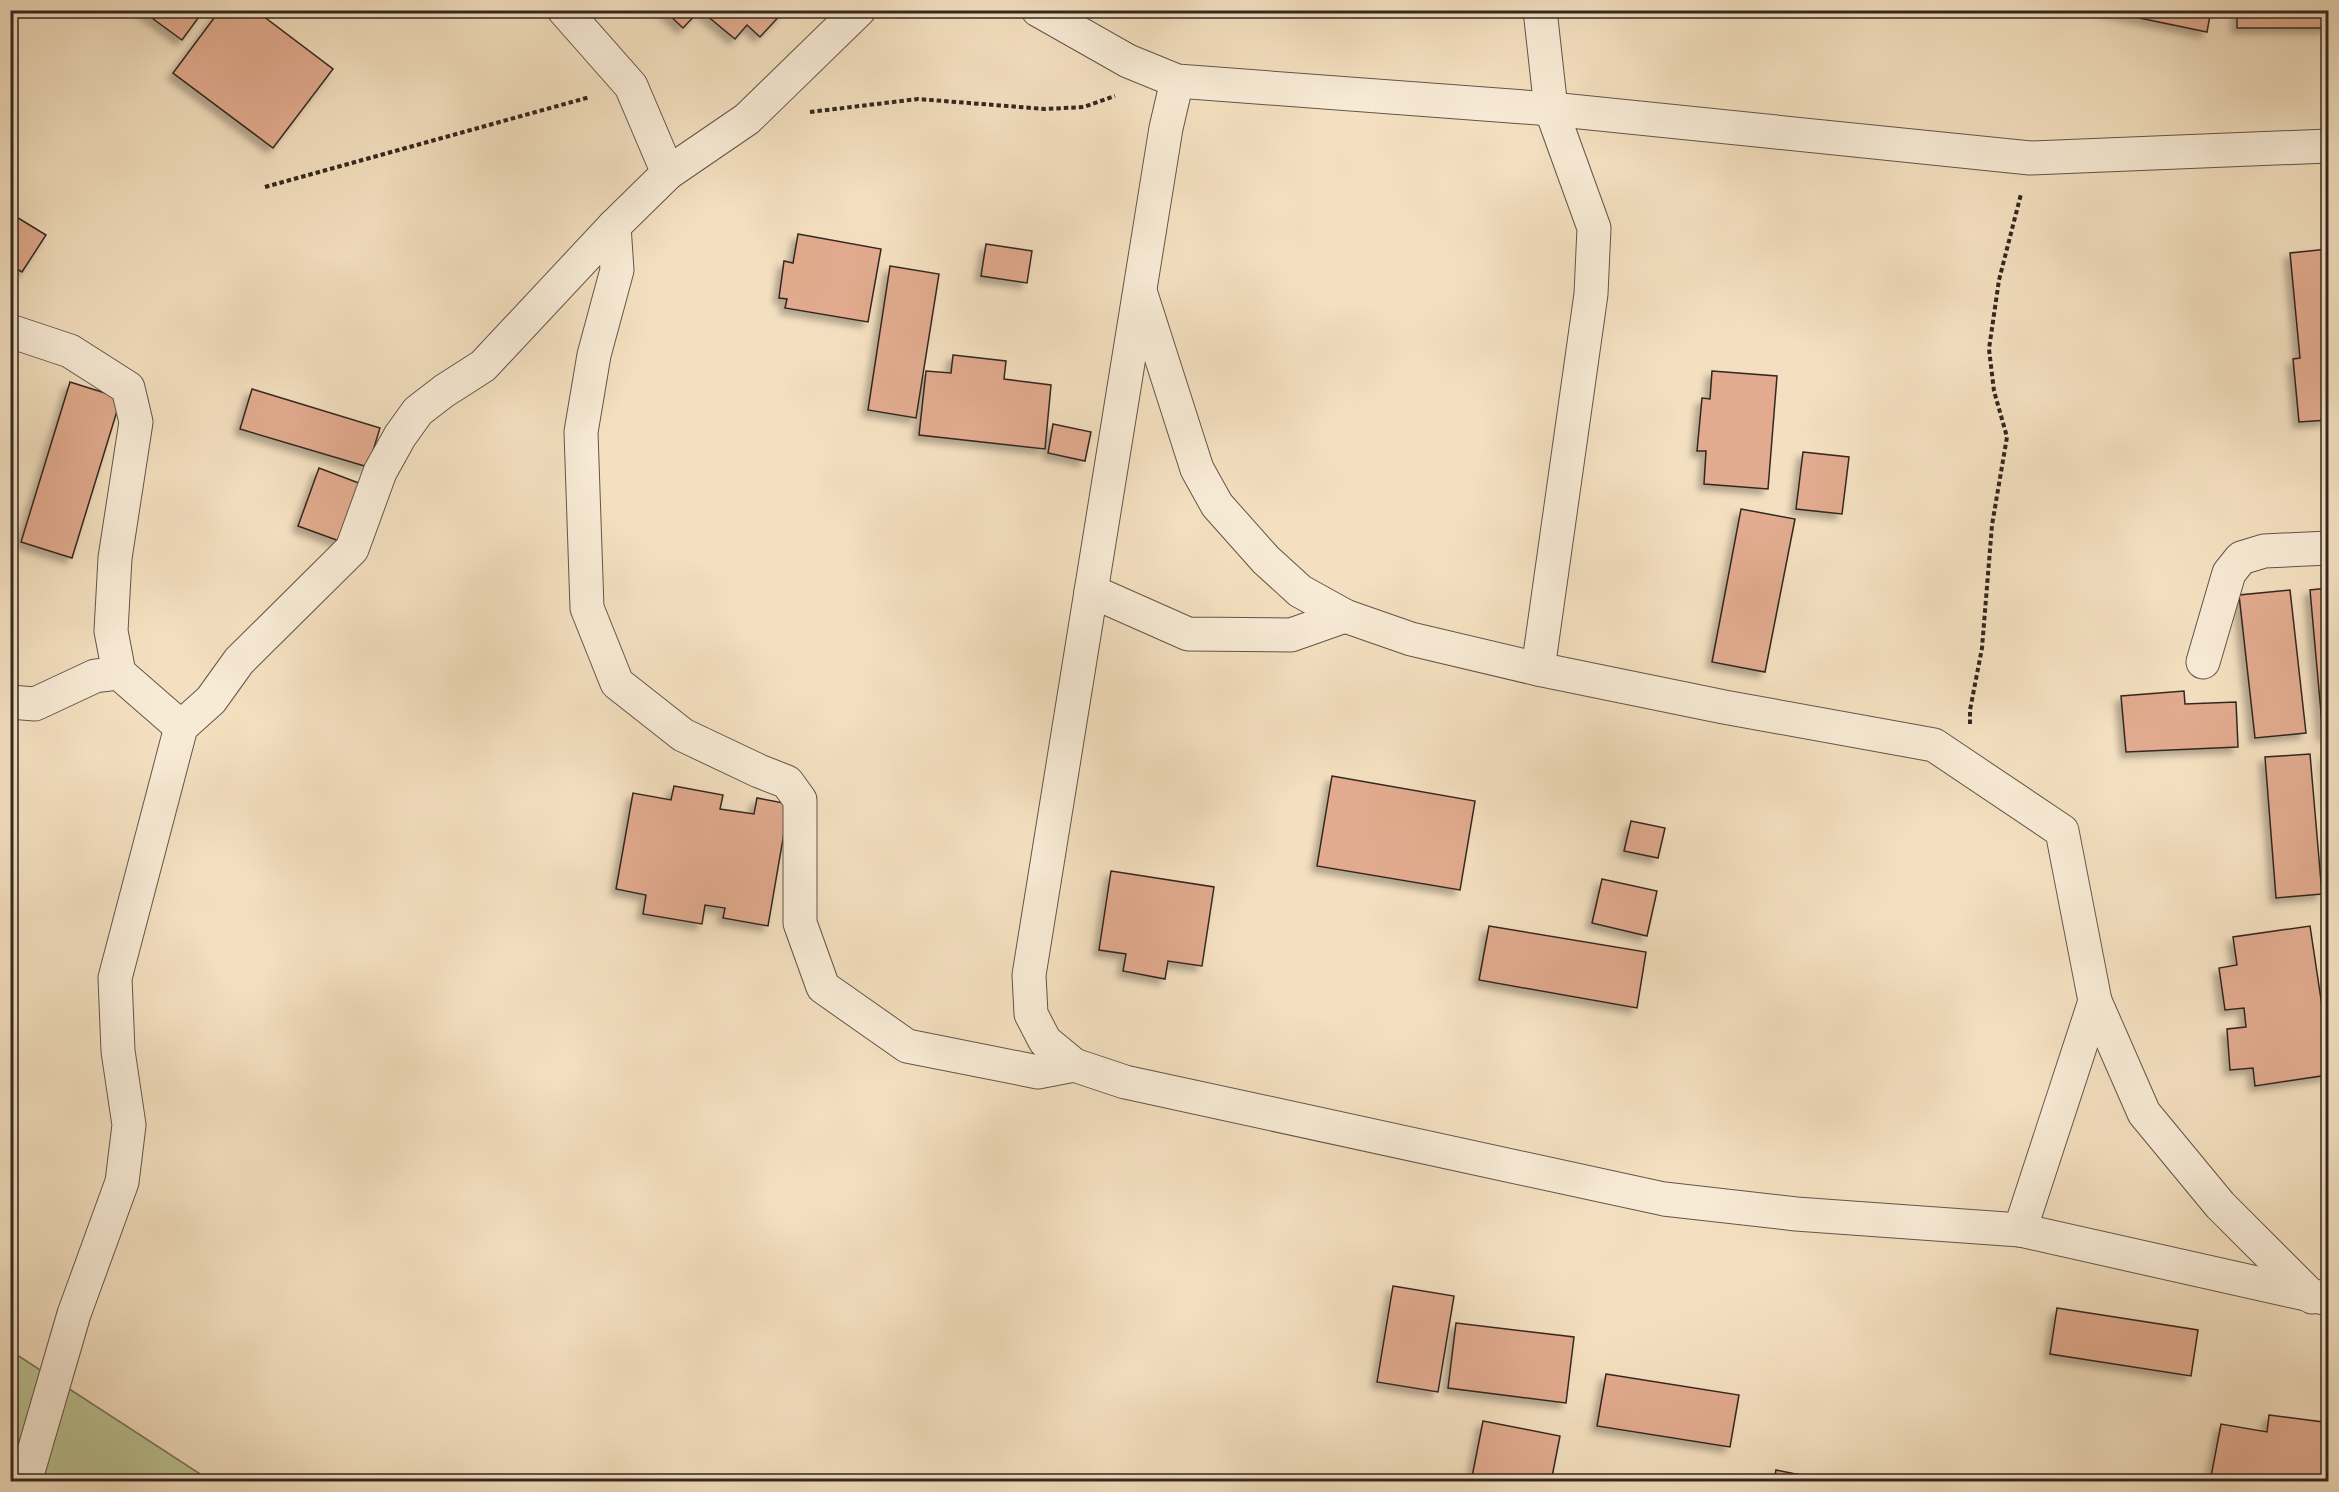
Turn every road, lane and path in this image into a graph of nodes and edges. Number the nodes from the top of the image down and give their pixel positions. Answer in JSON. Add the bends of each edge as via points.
{"nodes":[{"id":1,"x":564,"y":10,"type":"edge"},
{"id":2,"x":859,"y":10,"type":"edge"},
{"id":3,"x":1038,"y":10,"type":"edge"},
{"id":4,"x":1540,"y":10,"type":"edge"},
{"id":5,"x":1165,"y":76,"type":"junction"},
{"id":6,"x":631,"y":86,"type":"junction"},
{"id":7,"x":1551,"y":109,"type":"junction"},
{"id":8,"x":804,"y":113,"type":"dead end"},
{"id":9,"x":2328,"y":146,"type":"edge"},
{"id":10,"x":2030,"y":158,"type":"junction"},
{"id":11,"x":668,"y":173,"type":"junction"},
{"id":12,"x":265,"y":186,"type":"dead end"},
{"id":13,"x":614,"y":226,"type":"junction"},
{"id":14,"x":1139,"y":290,"type":"junction"},
{"id":15,"x":10,"y":331,"type":"edge"},
{"id":16,"x":2328,"y":548,"type":"edge"},
{"id":17,"x":1091,"y":591,"type":"junction"},
{"id":18,"x":1345,"y":616,"type":"junction"},
{"id":19,"x":2203,"y":662,"type":"dead end"},
{"id":20,"x":1538,"y":669,"type":"junction"},
{"id":21,"x":119,"y":673,"type":"junction"},
{"id":22,"x":10,"y":702,"type":"edge"},
{"id":23,"x":181,"y":727,"type":"junction"},
{"id":24,"x":1971,"y":770,"type":"junction"},
{"id":25,"x":2095,"y":1001,"type":"junction"},
{"id":26,"x":1074,"y":1065,"type":"junction"},
{"id":27,"x":2020,"y":1230,"type":"junction"},
{"id":28,"x":2320,"y":1298,"type":"edge"},
{"id":29,"x":26,"y":1482,"type":"edge"}],
"edges":[{"from":1,"to":6,"type":"street"},
{"from":2,"to":11,"type":"street","via":[[747,119]]},
{"from":3,"to":5,"type":"street","via":[[1128,61]]},
{"from":4,"to":7,"type":"street"},
{"from":5,"to":7,"type":"street"},
{"from":5,"to":8,"type":"path","via":[[1084,107],[1045,109],[918,99]]},
{"from":5,"to":14,"type":"street","via":[[1166,128]]},
{"from":6,"to":11,"type":"street"},
{"from":6,"to":12,"type":"path"},
{"from":7,"to":10,"type":"street"},
{"from":7,"to":20,"type":"street","via":[[1594,228],[1591,294]]},
{"from":9,"to":10,"type":"street"},
{"from":10,"to":24,"type":"path","via":[[1999,280],[1989,349],[1994,391],[2007,437],[1992,525],[1982,648],[1970,710]]},
{"from":11,"to":13,"type":"street"},
{"from":13,"to":23,"type":"street","via":[[483,366],[418,411],[380,472],[352,549],[239,661],[211,700]]},
{"from":13,"to":26,"type":"street","via":[[617,270],[594,355],[581,432],[587,608],[617,683],[682,735],[787,782],[800,800],[800,922],[823,987],[907,1046],[1038,1072]]},
{"from":14,"to":17,"type":"street"},
{"from":14,"to":18,"type":"street","via":[[1197,469],[1217,505],[1300,591]]},
{"from":15,"to":21,"type":"street","via":[[70,351],[128,388],[136,422],[115,558],[111,631]]},
{"from":16,"to":19,"type":"street","via":[[2264,551],[2241,558],[2229,573]]},
{"from":17,"to":18,"type":"street","via":[[1188,634],[1291,635]]},
{"from":17,"to":26,"type":"street","via":[[1029,975],[1031,1014],[1045,1041]]},
{"from":18,"to":20,"type":"street","via":[[1411,639]]},
{"from":20,"to":24,"type":"street","via":[[1934,746]]},
{"from":21,"to":22,"type":"street","via":[[95,676],[35,704]]},
{"from":21,"to":23,"type":"street"},
{"from":23,"to":29,"type":"street","via":[[115,978],[118,1051],[129,1125],[122,1182],[74,1314]]},
{"from":24,"to":25,"type":"street","via":[[2062,831]]},
{"from":25,"to":27,"type":"street"},
{"from":25,"to":28,"type":"street","via":[[2144,1113],[2220,1205]]},
{"from":26,"to":27,"type":"street","via":[[1125,1082],[1664,1199],[1796,1214]]},
{"from":27,"to":28,"type":"street"}]}
